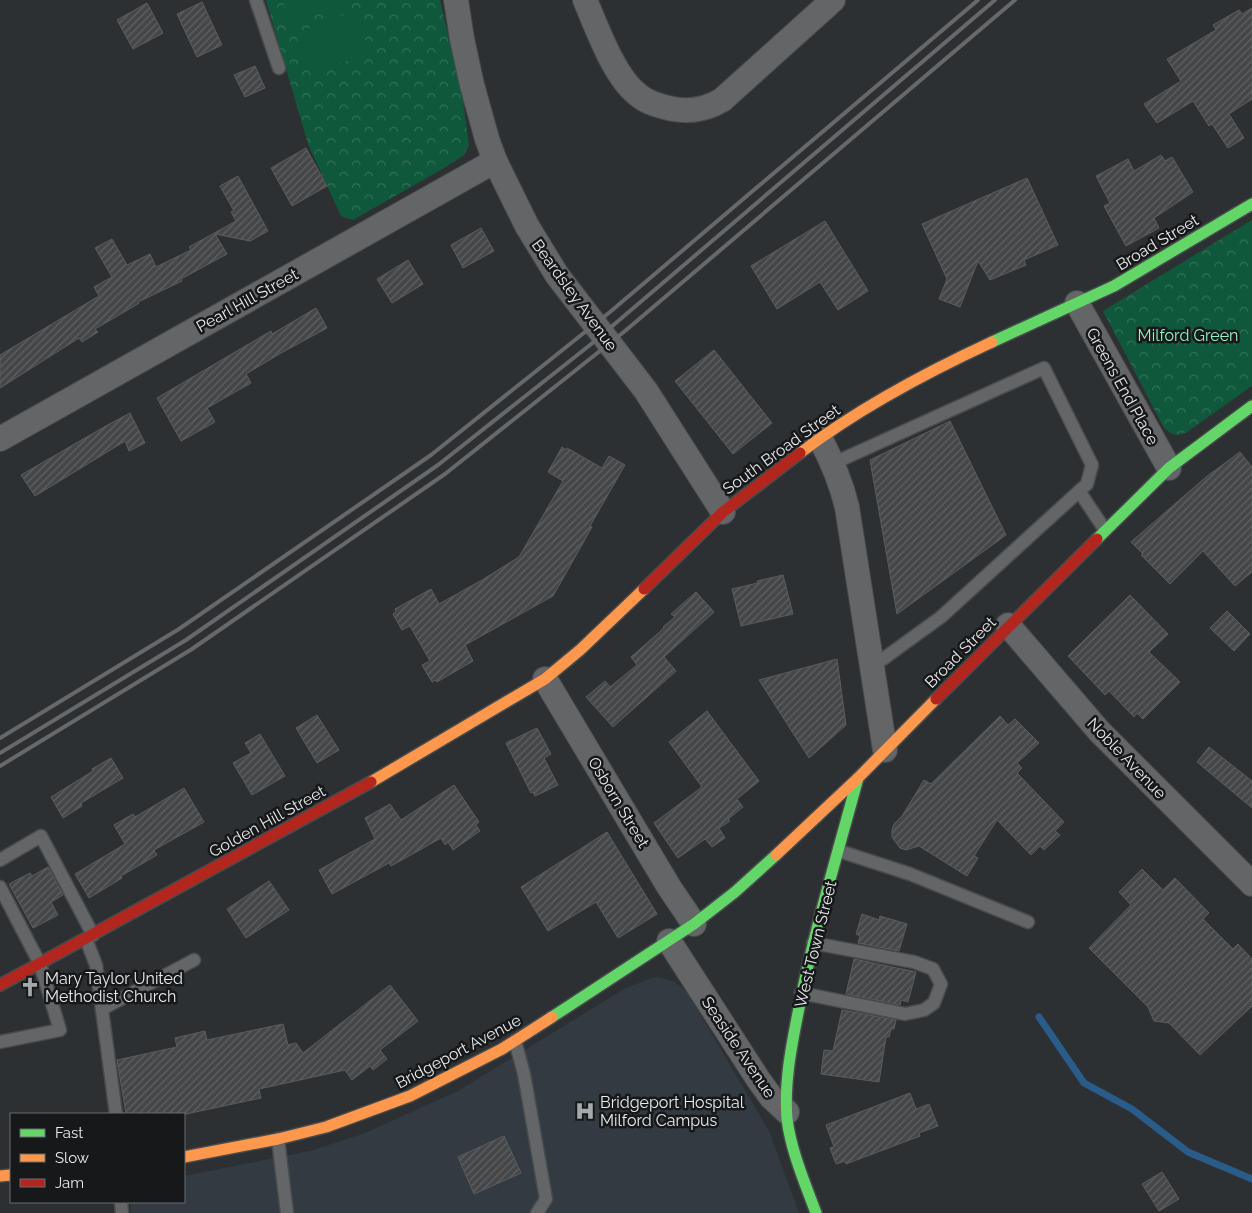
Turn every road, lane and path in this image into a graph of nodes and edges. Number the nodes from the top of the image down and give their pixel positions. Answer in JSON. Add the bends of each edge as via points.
{"nodes":[{"id":1,"x":256,"y":0,"type":"edge"},
{"id":2,"x":456,"y":0,"type":"edge"},
{"id":3,"x":585,"y":0,"type":"edge"},
{"id":4,"x":833,"y":0,"type":"edge"},
{"id":5,"x":279,"y":68,"type":"dead end"},
{"id":6,"x":495,"y":161,"type":"junction"},
{"id":7,"x":1252,"y":204,"type":"edge"},
{"id":8,"x":1077,"y":303,"type":"junction"},
{"id":9,"x":1252,"y":406,"type":"edge"},
{"id":10,"x":820,"y":438,"type":"junction"},
{"id":11,"x":0,"y":439,"type":"edge"},
{"id":12,"x":834,"y":463,"type":"junction"},
{"id":13,"x":1169,"y":468,"type":"junction"},
{"id":14,"x":1079,"y":492,"type":"junction"},
{"id":15,"x":723,"y":512,"type":"junction"},
{"id":16,"x":1105,"y":530,"type":"junction"},
{"id":17,"x":1008,"y":626,"type":"junction"},
{"id":18,"x":872,"y":667,"type":"junction"},
{"id":19,"x":545,"y":679,"type":"junction"},
{"id":20,"x":885,"y":750,"type":"junction"},
{"id":21,"x":858,"y":778,"type":"junction"},
{"id":22,"x":839,"y":851,"type":"junction"},
{"id":23,"x":0,"y":860,"type":"edge"},
{"id":24,"x":1252,"y":884,"type":"edge"},
{"id":25,"x":0,"y":888,"type":"edge"},
{"id":26,"x":1028,"y":922,"type":"dead end"},
{"id":27,"x":694,"y":924,"type":"junction"},
{"id":28,"x":89,"y":937,"type":"junction"},
{"id":29,"x":669,"y":941,"type":"junction"},
{"id":30,"x":812,"y":943,"type":"junction"},
{"id":31,"x":194,"y":960,"type":"dead end"},
{"id":32,"x":40,"y":964,"type":"junction"},
{"id":33,"x":0,"y":985,"type":"edge"},
{"id":34,"x":801,"y":993,"type":"junction"},
{"id":35,"x":102,"y":1009,"type":"junction"},
{"id":36,"x":515,"y":1041,"type":"junction"},
{"id":37,"x":0,"y":1042,"type":"edge"},
{"id":38,"x":787,"y":1112,"type":"junction"},
{"id":39,"x":116,"y":1113,"type":"edge"},
{"id":40,"x":278,"y":1139,"type":"junction"},
{"id":41,"x":185,"y":1157,"type":"edge"},
{"id":42,"x":287,"y":1213,"type":"edge"},
{"id":43,"x":537,"y":1213,"type":"edge"},
{"id":44,"x":816,"y":1213,"type":"edge"}],
"edges":[{"from":1,"to":5,"type":"lane"},
{"from":2,"to":6,"type":"street","name":"Beardsley Avenue","via":[[472,85]]},
{"from":3,"to":4,"type":"street","via":[[608,52],[631,89],[657,105],[689,110],[708,107],[722,100]]},
{"from":6,"to":11,"type":"street","name":"Pearl Hill Street"},
{"from":6,"to":15,"type":"street","name":"Beardsley Avenue","via":[[527,226],[557,275],[646,391]]},
{"from":7,"to":8,"type":"main road","name":"Broad Street","via":[[1114,286]]},
{"from":8,"to":10,"type":"main road","name":"South Broad Street","via":[[908,383]]},
{"from":8,"to":13,"type":"street","name":"Greens End Place"},
{"from":9,"to":13,"type":"main road","name":"Broad Street"},
{"from":10,"to":12,"type":"street"},
{"from":10,"to":15,"type":"main road","name":"South Broad Street"},
{"from":12,"to":14,"type":"lane","via":[[1044,368],[1092,465],[1087,484]]},
{"from":12,"to":18,"type":"street","via":[[847,508]]},
{"from":13,"to":16,"type":"main road","name":"Broad Street"},
{"from":14,"to":16,"type":"lane"},
{"from":14,"to":18,"type":"lane","via":[[941,616]]},
{"from":15,"to":19,"type":"main road","name":"South Broad Street","via":[[605,627]]},
{"from":16,"to":17,"type":"main road","name":"Broad Street"},
{"from":17,"to":20,"type":"main road","name":"Broad Street"},
{"from":17,"to":24,"type":"street","name":"Noble Avenue","via":[[1099,731]]},
{"from":18,"to":20,"type":"street"},
{"from":19,"to":27,"type":"street","name":"Osborn Street"},
{"from":19,"to":28,"type":"main road","name":"Golden Hill Street","via":[[388,773]]},
{"from":20,"to":21,"type":"main road","name":"Broad Street"},
{"from":21,"to":22,"type":"main road","name":"West Town Street"},
{"from":21,"to":27,"type":"main road","name":"Broad Street","via":[[735,892]]},
{"from":22,"to":26,"type":"lane","via":[[910,874]]},
{"from":22,"to":30,"type":"main road","name":"West Town Street"},
{"from":23,"to":28,"type":"lane","via":[[40,836]]},
{"from":25,"to":32,"type":"lane"},
{"from":27,"to":29,"type":"main road","name":"Bridgeport Avenue"},
{"from":28,"to":32,"type":"main road","name":"Golden Hill Street"},
{"from":28,"to":35,"type":"lane"},
{"from":29,"to":36,"type":"main road","name":"Bridgeport Avenue"},
{"from":29,"to":38,"type":"street","name":"Seaside Avenue","via":[[758,1079]]},
{"from":30,"to":34,"type":"main road","name":"West Town Street"},
{"from":30,"to":34,"type":"lane","via":[[914,962],[933,969],[941,984],[934,1002],[924,1010],[905,1014]]},
{"from":31,"to":35,"type":"lane"},
{"from":32,"to":33,"type":"main road","name":"Golden Hill Street"},
{"from":32,"to":37,"type":"lane","via":[[60,1030]]},
{"from":34,"to":38,"type":"main road","name":"West Town Street","via":[[791,1054]]},
{"from":35,"to":39,"type":"lane"},
{"from":36,"to":40,"type":"main road","name":"Bridgeport Avenue","via":[[446,1080],[410,1096],[326,1127]]},
{"from":36,"to":43,"type":"lane","via":[[546,1199]]},
{"from":38,"to":44,"type":"main road","name":"Seaside Avenue","via":[[802,1177]]},
{"from":40,"to":41,"type":"main road","name":"Bridgeport Avenue"},
{"from":40,"to":42,"type":"lane"}]}
